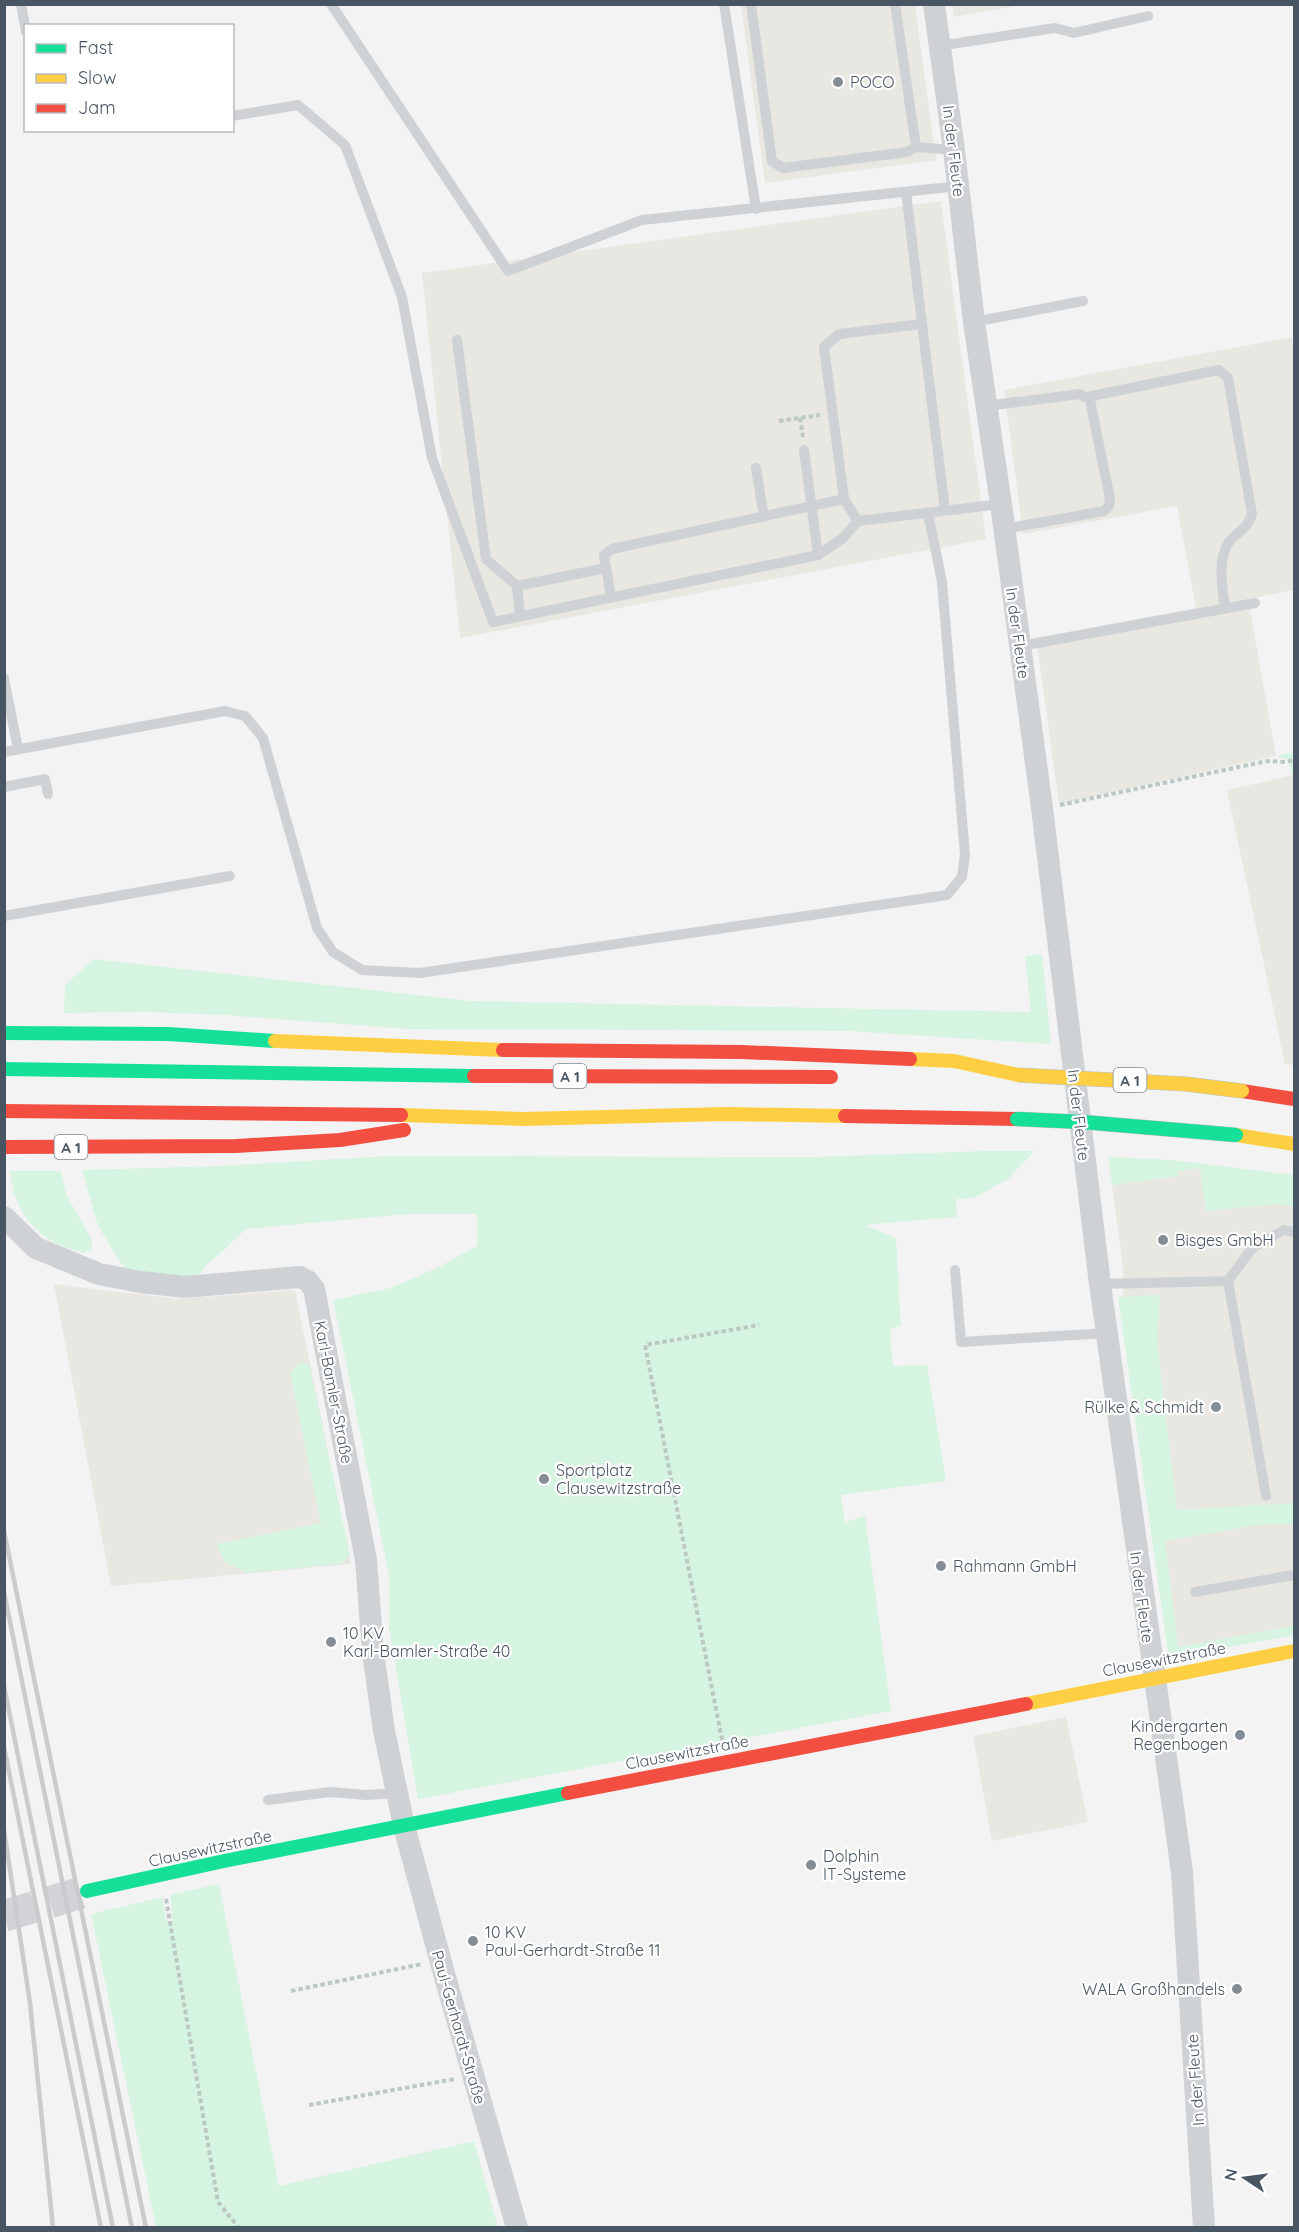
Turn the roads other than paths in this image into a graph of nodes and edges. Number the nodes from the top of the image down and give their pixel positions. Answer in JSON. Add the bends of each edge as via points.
{"nodes":[{"id":1,"x":21,"y":4,"type":"edge"},
{"id":2,"x":331,"y":4,"type":"edge"},
{"id":3,"x":724,"y":4,"type":"edge"},
{"id":4,"x":751,"y":4,"type":"edge"},
{"id":5,"x":895,"y":4,"type":"edge"},
{"id":6,"x":934,"y":4,"type":"edge"},
{"id":7,"x":1148,"y":16,"type":"dead end"},
{"id":8,"x":25,"y":24,"type":"edge"},
{"id":9,"x":939,"y":46,"type":"junction"},
{"id":10,"x":234,"y":116,"type":"edge"},
{"id":11,"x":916,"y":147,"type":"junction"},
{"id":12,"x":954,"y":150,"type":"junction"},
{"id":13,"x":959,"y":186,"type":"junction"},
{"id":14,"x":906,"y":192,"type":"junction"},
{"id":15,"x":756,"y":209,"type":"junction"},
{"id":16,"x":1083,"y":301,"type":"dead end"},
{"id":17,"x":974,"y":322,"type":"junction"},
{"id":18,"x":922,"y":324,"type":"junction"},
{"id":19,"x":457,"y":340,"type":"dead end"},
{"id":20,"x":1087,"y":397,"type":"junction"},
{"id":21,"x":986,"y":406,"type":"junction"},
{"id":22,"x":804,"y":450,"type":"dead end"},
{"id":23,"x":756,"y":468,"type":"dead end"},
{"id":24,"x":844,"y":499,"type":"junction"},
{"id":25,"x":1001,"y":504,"type":"junction"},
{"id":26,"x":812,"y":507,"type":"junction"},
{"id":27,"x":945,"y":510,"type":"junction"},
{"id":28,"x":928,"y":513,"type":"junction"},
{"id":29,"x":764,"y":517,"type":"junction"},
{"id":30,"x":858,"y":521,"type":"junction"},
{"id":31,"x":1004,"y":529,"type":"junction"},
{"id":32,"x":818,"y":555,"type":"junction"},
{"id":33,"x":486,"y":560,"type":"junction"},
{"id":34,"x":471,"y":561,"type":"junction"},
{"id":35,"x":606,"y":568,"type":"junction"},
{"id":36,"x":517,"y":586,"type":"junction"},
{"id":37,"x":611,"y":597,"type":"junction"},
{"id":38,"x":1255,"y":603,"type":"dead end"},
{"id":39,"x":1225,"y":607,"type":"junction"},
{"id":40,"x":520,"y":616,"type":"junction"},
{"id":41,"x":1021,"y":646,"type":"junction"},
{"id":42,"x":4,"y":678,"type":"edge"},
{"id":43,"x":18,"y":749,"type":"junction"},
{"id":44,"x":4,"y":752,"type":"edge"},
{"id":45,"x":4,"y":787,"type":"edge"},
{"id":46,"x":48,"y":794,"type":"dead end"},
{"id":47,"x":230,"y":876,"type":"dead end"},
{"id":48,"x":4,"y":916,"type":"edge"},
{"id":49,"x":4,"y":1033,"type":"edge"},
{"id":50,"x":4,"y":1069,"type":"edge"},
{"id":51,"x":1018,"y":1075,"type":"junction"},
{"id":52,"x":961,"y":1076,"type":"dead end"},
{"id":53,"x":847,"y":1077,"type":"dead end"},
{"id":54,"x":1294,"y":1099,"type":"edge"},
{"id":55,"x":4,"y":1111,"type":"edge"},
{"id":56,"x":482,"y":1118,"type":"junction"},
{"id":57,"x":1294,"y":1143,"type":"edge"},
{"id":58,"x":4,"y":1147,"type":"edge"},
{"id":59,"x":4,"y":1217,"type":"edge"},
{"id":60,"x":1294,"y":1232,"type":"edge"},
{"id":61,"x":955,"y":1270,"type":"dead end"},
{"id":62,"x":1228,"y":1281,"type":"junction"},
{"id":63,"x":1100,"y":1284,"type":"junction"},
{"id":64,"x":1107,"y":1333,"type":"junction"},
{"id":65,"x":1266,"y":1496,"type":"dead end"},
{"id":66,"x":1294,"y":1575,"type":"edge"},
{"id":67,"x":1195,"y":1592,"type":"dead end"},
{"id":68,"x":1294,"y":1651,"type":"edge"},
{"id":69,"x":1154,"y":1678,"type":"junction"},
{"id":70,"x":397,"y":1793,"type":"junction"},
{"id":71,"x":268,"y":1800,"type":"dead end"},
{"id":72,"x":404,"y":1826,"type":"junction"},
{"id":73,"x":87,"y":1891,"type":"tunnel mouth"},
{"id":74,"x":518,"y":2228,"type":"edge"},
{"id":75,"x":1204,"y":2228,"type":"edge"}],
"edges":[{"from":1,"to":8,"type":"lane"},
{"from":2,"to":15,"type":"lane","via":[[508,271],[642,220]]},
{"from":3,"to":15,"type":"lane"},
{"from":4,"to":11,"type":"lane","via":[[772,161],[783,168],[907,152]]},
{"from":5,"to":11,"type":"lane"},
{"from":6,"to":9,"type":"street","name":"In der Fleute"},
{"from":7,"to":9,"type":"lane","via":[[1074,33],[1055,28]]},
{"from":9,"to":12,"type":"street","name":"In der Fleute"},
{"from":10,"to":34,"type":"lane","via":[[297,105],[345,145],[402,297],[432,458]]},
{"from":11,"to":12,"type":"lane"},
{"from":12,"to":13,"type":"street","name":"In der Fleute"},
{"from":13,"to":14,"type":"lane"},
{"from":13,"to":17,"type":"street","name":"In der Fleute"},
{"from":14,"to":15,"type":"lane"},
{"from":14,"to":18,"type":"lane"},
{"from":16,"to":17,"type":"lane"},
{"from":17,"to":21,"type":"street","name":"In der Fleute"},
{"from":18,"to":24,"type":"lane","via":[[838,334],[824,348]]},
{"from":18,"to":27,"type":"lane"},
{"from":19,"to":33,"type":"lane"},
{"from":20,"to":21,"type":"lane","via":[[1080,394]]},
{"from":20,"to":31,"type":"lane","via":[[1109,506]]},
{"from":20,"to":39,"type":"lane","via":[[1218,370],[1228,378],[1252,514],[1248,526],[1230,542],[1222,557]]},
{"from":21,"to":25,"type":"street","name":"In der Fleute"},
{"from":22,"to":26,"type":"lane"},
{"from":23,"to":29,"type":"lane"},
{"from":24,"to":26,"type":"lane"},
{"from":24,"to":30,"type":"lane"},
{"from":25,"to":27,"type":"lane"},
{"from":25,"to":31,"type":"street","name":"In der Fleute"},
{"from":26,"to":29,"type":"lane"},
{"from":26,"to":32,"type":"lane"},
{"from":27,"to":28,"type":"lane"},
{"from":28,"to":30,"type":"lane"},
{"from":28,"to":43,"type":"lane","via":[[942,582],[965,855],[962,877],[947,895],[420,973],[362,970],[333,952],[317,928],[263,738],[245,716],[225,711]]},
{"from":29,"to":35,"type":"lane","via":[[612,549],[604,555]]},
{"from":30,"to":32,"type":"lane","via":[[843,538]]},
{"from":31,"to":41,"type":"street","name":"In der Fleute"},
{"from":32,"to":37,"type":"lane"},
{"from":33,"to":34,"type":"lane"},
{"from":33,"to":36,"type":"lane"},
{"from":34,"to":40,"type":"lane","via":[[493,622]]},
{"from":35,"to":36,"type":"lane"},
{"from":35,"to":37,"type":"lane"},
{"from":36,"to":40,"type":"lane"},
{"from":37,"to":40,"type":"lane"},
{"from":38,"to":39,"type":"lane"},
{"from":39,"to":41,"type":"lane"},
{"from":41,"to":63,"type":"street","name":"In der Fleute"},
{"from":42,"to":43,"type":"lane"},
{"from":43,"to":44,"type":"lane"},
{"from":45,"to":46,"type":"lane","via":[[45,779]]},
{"from":47,"to":48,"type":"lane"},
{"from":49,"to":51,"type":"main road","via":[[168,1034],[439,1048],[742,1052],[954,1061]]},
{"from":50,"to":53,"type":"main road","number":"A 1"},
{"from":51,"to":52,"type":"main road","number":"A 1"},
{"from":51,"to":54,"type":"main road","number":"A 1","bridge":true,"via":[[1186,1084]]},
{"from":55,"to":56,"type":"main road","number":"A 1"},
{"from":56,"to":57,"type":"main road","number":"A 1","bridge":true,"via":[[726,1114],[1017,1119],[1202,1131]]},
{"from":56,"to":58,"type":"main road","number":"A 1","via":[[340,1140],[236,1146]]},
{"from":59,"to":70,"type":"street","name":"Karl-Bamler-Straße","via":[[36,1248],[99,1274],[185,1287],[300,1277],[308,1281],[314,1290],[366,1560],[373,1652]]},
{"from":60,"to":62,"type":"lane","via":[[1284,1230],[1252,1248]]},
{"from":61,"to":64,"type":"lane","via":[[961,1342]]},
{"from":62,"to":63,"type":"lane"},
{"from":62,"to":65,"type":"lane"},
{"from":63,"to":64,"type":"street","name":"In der Fleute"},
{"from":64,"to":69,"type":"street","name":"In der Fleute"},
{"from":66,"to":67,"type":"lane"},
{"from":68,"to":69,"type":"main road","name":"Clausewitzstraße"},
{"from":69,"to":72,"type":"main road","name":"Clausewitzstraße"},
{"from":69,"to":75,"type":"street","name":"In der Fleute","via":[[1182,1872]]},
{"from":70,"to":71,"type":"lane","via":[[330,1792]]},
{"from":70,"to":72,"type":"street","name":"Karl-Bamler-Straße"},
{"from":72,"to":73,"type":"main road","name":"Clausewitzstraße"},
{"from":72,"to":74,"type":"street","name":"Paul-Gerhardt-Straße"}]}
